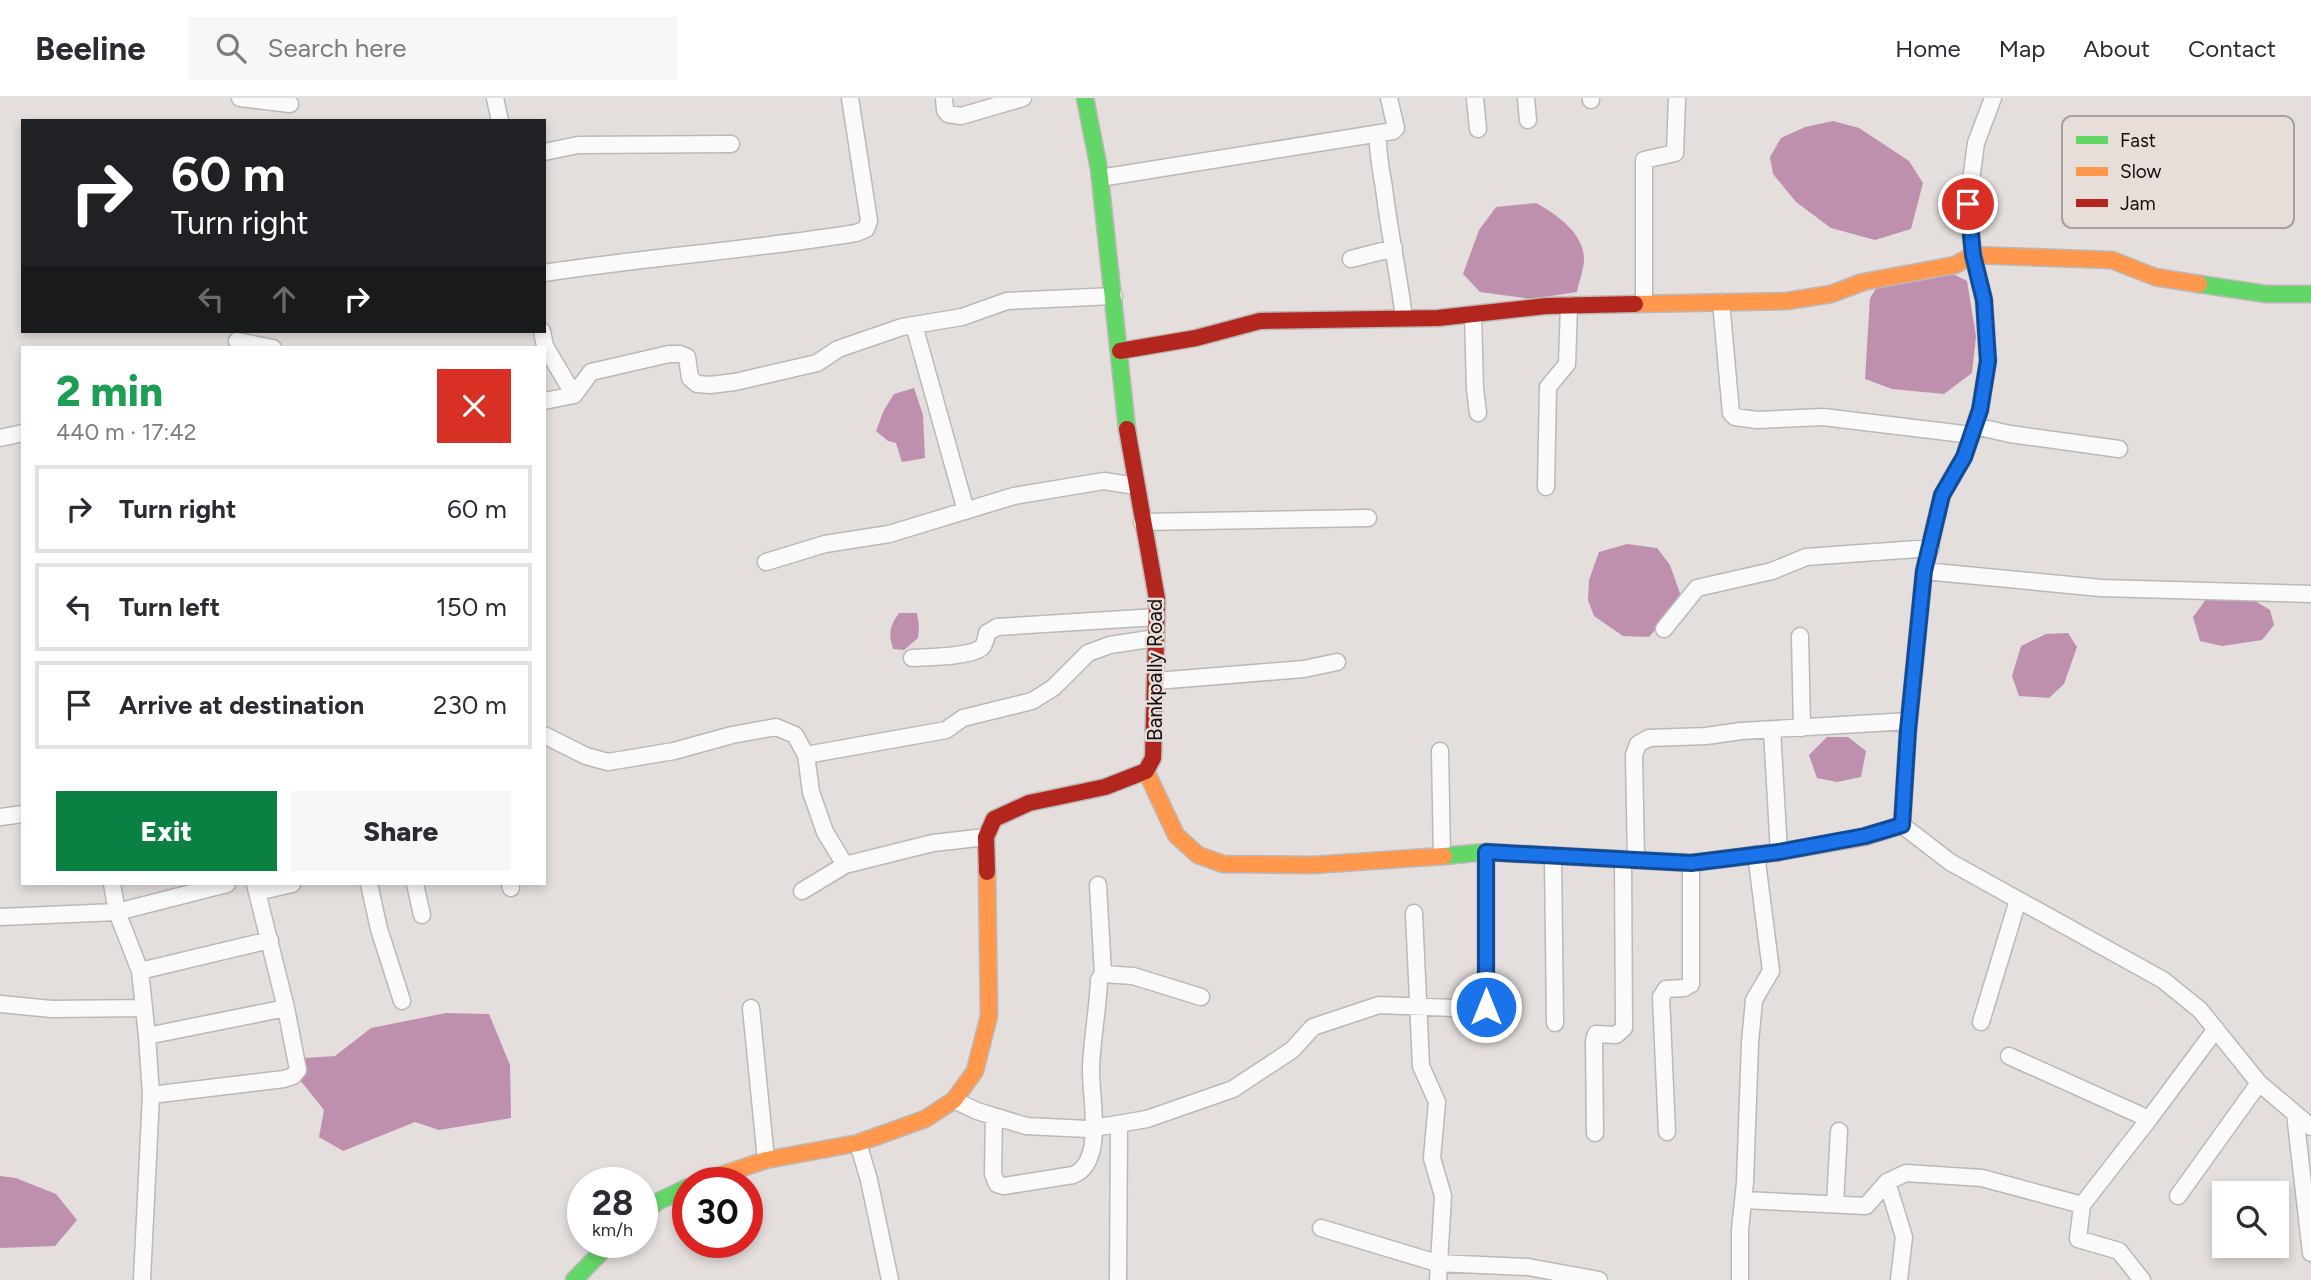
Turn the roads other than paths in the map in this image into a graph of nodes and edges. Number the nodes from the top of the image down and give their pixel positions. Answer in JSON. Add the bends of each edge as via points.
{"nodes":[{"id":1,"x":240,"y":98,"type":"edge"},
{"id":2,"x":495,"y":98,"type":"edge"},
{"id":3,"x":850,"y":98,"type":"edge"},
{"id":4,"x":944,"y":98,"type":"edge"},
{"id":5,"x":1023,"y":98,"type":"edge"},
{"id":6,"x":1085,"y":98,"type":"edge"},
{"id":7,"x":1389,"y":98,"type":"edge"},
{"id":8,"x":1475,"y":98,"type":"edge"},
{"id":9,"x":1527,"y":98,"type":"edge"},
{"id":10,"x":1677,"y":98,"type":"edge"},
{"id":11,"x":1993,"y":98,"type":"edge"},
{"id":12,"x":290,"y":101,"type":"edge"},
{"id":13,"x":287,"y":119,"type":"edge"},
{"id":14,"x":500,"y":119,"type":"edge"},
{"id":15,"x":1528,"y":120,"type":"dead end"},
{"id":16,"x":1478,"y":129,"type":"dead end"},
{"id":17,"x":1378,"y":134,"type":"junction"},
{"id":18,"x":731,"y":145,"type":"dead end"},
{"id":19,"x":546,"y":152,"type":"edge"},
{"id":20,"x":1100,"y":178,"type":"junction"},
{"id":21,"x":1394,"y":248,"type":"junction"},
{"id":22,"x":1973,"y":255,"type":"junction"},
{"id":23,"x":1351,"y":259,"type":"dead end"},
{"id":24,"x":546,"y":273,"type":"edge"},
{"id":25,"x":2311,"y":294,"type":"edge"},
{"id":26,"x":1114,"y":296,"type":"junction"},
{"id":27,"x":1721,"y":302,"type":"junction"},
{"id":28,"x":1644,"y":303,"type":"junction"},
{"id":29,"x":1569,"y":305,"type":"junction"},
{"id":30,"x":1473,"y":314,"type":"junction"},
{"id":31,"x":1404,"y":318,"type":"junction"},
{"id":32,"x":914,"y":325,"type":"junction"},
{"id":33,"x":237,"y":340,"type":"edge"},
{"id":34,"x":265,"y":346,"type":"edge"},
{"id":35,"x":546,"y":348,"type":"edge"},
{"id":36,"x":1120,"y":351,"type":"junction"},
{"id":37,"x":574,"y":395,"type":"junction"},
{"id":38,"x":546,"y":401,"type":"edge"},
{"id":39,"x":1478,"y":413,"type":"dead end"},
{"id":40,"x":1973,"y":431,"type":"junction"},
{"id":41,"x":21,"y":433,"type":"edge"},
{"id":42,"x":0,"y":438,"type":"edge"},
{"id":43,"x":2119,"y":449,"type":"dead end"},
{"id":44,"x":1136,"y":486,"type":"junction"},
{"id":45,"x":1546,"y":487,"type":"dead end"},
{"id":46,"x":966,"y":512,"type":"junction"},
{"id":47,"x":1368,"y":518,"type":"dead end"},
{"id":48,"x":1142,"y":522,"type":"junction"},
{"id":49,"x":1931,"y":548,"type":"junction"},
{"id":50,"x":766,"y":562,"type":"dead end"},
{"id":51,"x":1924,"y":571,"type":"junction"},
{"id":52,"x":2311,"y":594,"type":"edge"},
{"id":53,"x":1157,"y":617,"type":"junction"},
{"id":54,"x":1664,"y":629,"type":"dead end"},
{"id":55,"x":1800,"y":636,"type":"dead end"},
{"id":56,"x":1156,"y":638,"type":"junction"},
{"id":57,"x":912,"y":658,"type":"dead end"},
{"id":58,"x":1336,"y":662,"type":"dead end"},
{"id":59,"x":1156,"y":681,"type":"junction"},
{"id":60,"x":1909,"y":721,"type":"junction"},
{"id":61,"x":1802,"y":728,"type":"junction"},
{"id":62,"x":1772,"y":730,"type":"junction"},
{"id":63,"x":546,"y":736,"type":"edge"},
{"id":64,"x":1440,"y":751,"type":"dead end"},
{"id":65,"x":806,"y":755,"type":"junction"},
{"id":66,"x":1146,"y":771,"type":"junction"},
{"id":67,"x":21,"y":814,"type":"edge"},
{"id":68,"x":0,"y":817,"type":"edge"},
{"id":69,"x":1902,"y":825,"type":"junction"},
{"id":70,"x":986,"y":837,"type":"junction"},
{"id":71,"x":1486,"y":852,"type":"junction"},
{"id":72,"x":1779,"y":852,"type":"junction"},
{"id":73,"x":1756,"y":854,"type":"junction"},
{"id":74,"x":1442,"y":856,"type":"junction"},
{"id":75,"x":1553,"y":856,"type":"junction"},
{"id":76,"x":1630,"y":860,"type":"junction"},
{"id":77,"x":1691,"y":863,"type":"junction"},
{"id":78,"x":845,"y":864,"type":"junction"},
{"id":79,"x":112,"y":885,"type":"edge"},
{"id":80,"x":223,"y":885,"type":"edge"},
{"id":81,"x":283,"y":885,"type":"edge"},
{"id":82,"x":369,"y":885,"type":"edge"},
{"id":83,"x":415,"y":885,"type":"edge"},
{"id":84,"x":1098,"y":885,"type":"dead end"},
{"id":85,"x":256,"y":888,"type":"edge"},
{"id":86,"x":802,"y":891,"type":"dead end"},
{"id":87,"x":2018,"y":901,"type":"junction"},
{"id":88,"x":117,"y":912,"type":"junction"},
{"id":89,"x":1414,"y":913,"type":"dead end"},
{"id":90,"x":422,"y":915,"type":"dead end"},
{"id":91,"x":0,"y":917,"type":"edge"},
{"id":92,"x":270,"y":940,"type":"junction"},
{"id":93,"x":140,"y":971,"type":"junction"},
{"id":94,"x":1103,"y":974,"type":"junction"},
{"id":95,"x":1202,"y":998,"type":"dead end"},
{"id":96,"x":402,"y":1000,"type":"dead end"},
{"id":97,"x":0,"y":1004,"type":"edge"},
{"id":98,"x":143,"y":1007,"type":"junction"},
{"id":99,"x":1417,"y":1007,"type":"junction"},
{"id":100,"x":1486,"y":1007,"type":"dead end"},
{"id":101,"x":286,"y":1008,"type":"junction"},
{"id":102,"x":751,"y":1008,"type":"dead end"},
{"id":103,"x":1454,"y":1008,"type":"dead end"},
{"id":104,"x":1981,"y":1022,"type":"dead end"},
{"id":105,"x":1555,"y":1023,"type":"dead end"},
{"id":106,"x":2216,"y":1029,"type":"junction"},
{"id":107,"x":147,"y":1037,"type":"junction"},
{"id":108,"x":2009,"y":1056,"type":"dead end"},
{"id":109,"x":2259,"y":1083,"type":"junction"},
{"id":110,"x":151,"y":1095,"type":"junction"},
{"id":111,"x":954,"y":1100,"type":"junction"},
{"id":112,"x":2295,"y":1114,"type":"junction"},
{"id":113,"x":994,"y":1116,"type":"junction"},
{"id":114,"x":2149,"y":1119,"type":"junction"},
{"id":115,"x":1119,"y":1124,"type":"junction"},
{"id":116,"x":2311,"y":1127,"type":"edge"},
{"id":117,"x":1095,"y":1128,"type":"junction"},
{"id":118,"x":1839,"y":1130,"type":"dead end"},
{"id":119,"x":1667,"y":1132,"type":"dead end"},
{"id":120,"x":1595,"y":1133,"type":"dead end"},
{"id":121,"x":858,"y":1143,"type":"junction"},
{"id":122,"x":766,"y":1160,"type":"junction"},
{"id":123,"x":745,"y":1167,"type":"edge"},
{"id":124,"x":1887,"y":1182,"type":"junction"},
{"id":125,"x":2178,"y":1196,"type":"dead end"},
{"id":126,"x":1744,"y":1200,"type":"junction"},
{"id":127,"x":1835,"y":1204,"type":"junction"},
{"id":128,"x":2082,"y":1205,"type":"junction"},
{"id":129,"x":1321,"y":1228,"type":"dead end"},
{"id":130,"x":2311,"y":1253,"type":"edge"},
{"id":131,"x":595,"y":1258,"type":"edge"},
{"id":132,"x":1437,"y":1263,"type":"junction"},
{"id":133,"x":1528,"y":1273,"type":"edge"},
{"id":134,"x":142,"y":1280,"type":"edge"},
{"id":135,"x":574,"y":1280,"type":"edge"},
{"id":136,"x":890,"y":1280,"type":"edge"},
{"id":137,"x":1118,"y":1280,"type":"edge"},
{"id":138,"x":1438,"y":1280,"type":"edge"},
{"id":139,"x":1599,"y":1280,"type":"edge"},
{"id":140,"x":1740,"y":1280,"type":"edge"},
{"id":141,"x":1899,"y":1280,"type":"edge"},
{"id":142,"x":2142,"y":1280,"type":"edge"}],
"edges":[{"from":1,"to":12,"type":"street"},
{"from":2,"to":14,"type":"street"},
{"from":3,"to":24,"type":"street","via":[[869,221],[866,229],[735,251],[678,254]]},
{"from":4,"to":5,"type":"street","via":[[948,114],[961,116]]},
{"from":6,"to":20,"type":"street","name":"Bankpally Road"},
{"from":7,"to":17,"type":"street","via":[[1396,128]]},
{"from":8,"to":16,"type":"street"},
{"from":9,"to":15,"type":"street"},
{"from":10,"to":28,"type":"street","via":[[1675,153],[1644,160]]},
{"from":11,"to":22,"type":"street","via":[[1976,143],[1968,204]]},
{"from":12,"to":13,"type":"street"},
{"from":17,"to":20,"type":"street"},
{"from":17,"to":21,"type":"street"},
{"from":18,"to":19,"type":"street","via":[[579,145]]},
{"from":20,"to":26,"type":"street","name":"Bankpally Road"},
{"from":21,"to":23,"type":"street"},
{"from":21,"to":31,"type":"street"},
{"from":22,"to":25,"type":"street","via":[[2112,260],[2155,277],[2266,294]]},
{"from":22,"to":27,"type":"street","via":[[1955,264],[1863,282],[1831,294],[1787,301]]},
{"from":22,"to":40,"type":"street","via":[[1984,300],[1988,361]]},
{"from":26,"to":32,"type":"street","via":[[1007,302],[962,317]]},
{"from":26,"to":36,"type":"street","name":"Bankpally Road"},
{"from":27,"to":28,"type":"street"},
{"from":27,"to":40,"type":"street","via":[[1735,417],[1823,417]]},
{"from":28,"to":29,"type":"street"},
{"from":29,"to":30,"type":"street"},
{"from":29,"to":45,"type":"street","via":[[1567,363],[1548,387]]},
{"from":30,"to":31,"type":"street"},
{"from":30,"to":39,"type":"street"},
{"from":31,"to":36,"type":"street","via":[[1259,321]]},
{"from":32,"to":37,"type":"street","via":[[838,349],[817,363],[722,384],[696,384],[690,378],[687,357],[669,354],[591,372]]},
{"from":32,"to":46,"type":"street"},
{"from":33,"to":34,"type":"street"},
{"from":35,"to":37,"type":"street"},
{"from":36,"to":44,"type":"street","name":"Bankpally Road"},
{"from":37,"to":38,"type":"street"},
{"from":40,"to":43,"type":"street"},
{"from":40,"to":49,"type":"street","via":[[1942,495]]},
{"from":41,"to":42,"type":"street"},
{"from":44,"to":46,"type":"street","via":[[1104,481],[1014,496]]},
{"from":44,"to":48,"type":"street","name":"Bankpally Road"},
{"from":46,"to":50,"type":"street"},
{"from":47,"to":48,"type":"street"},
{"from":48,"to":53,"type":"street","name":"Bankpally Road"},
{"from":49,"to":51,"type":"street"},
{"from":49,"to":54,"type":"street","via":[[1806,557],[1772,571],[1697,588]]},
{"from":51,"to":52,"type":"street","via":[[2101,587]]},
{"from":51,"to":60,"type":"street"},
{"from":53,"to":56,"type":"street","name":"Bankpally Road"},
{"from":53,"to":57,"type":"street","via":[[997,626],[987,633],[980,649]]},
{"from":55,"to":61,"type":"street"},
{"from":56,"to":59,"type":"street","name":"Bankpally Road"},
{"from":56,"to":65,"type":"street","via":[[1088,653],[1053,688],[1032,701],[963,718],[946,730]]},
{"from":58,"to":59,"type":"street","via":[[1304,669]]},
{"from":59,"to":66,"type":"street","name":"Bankpally Road","via":[[1153,758]]},
{"from":60,"to":61,"type":"street"},
{"from":60,"to":69,"type":"street"},
{"from":61,"to":62,"type":"street"},
{"from":62,"to":72,"type":"street"},
{"from":62,"to":76,"type":"street","via":[[1649,738],[1638,744]]},
{"from":63,"to":65,"type":"street","via":[[608,762],[776,727],[796,735]]},
{"from":64,"to":74,"type":"street"},
{"from":65,"to":78,"type":"street","via":[[811,792],[825,832]]},
{"from":66,"to":70,"type":"street","name":"Bankpally Road","via":[[1105,787],[1029,803],[994,819]]},
{"from":66,"to":74,"type":"street","via":[[1176,835],[1198,855],[1223,864],[1313,865]]},
{"from":67,"to":68,"type":"street"},
{"from":69,"to":72,"type":"street"},
{"from":69,"to":87,"type":"street","via":[[1950,862]]},
{"from":70,"to":78,"type":"street","via":[[933,843]]},
{"from":70,"to":111,"type":"street","via":[[989,1016],[975,1071]]},
{"from":71,"to":74,"type":"street"},
{"from":71,"to":75,"type":"street"},
{"from":71,"to":100,"type":"street"},
{"from":72,"to":73,"type":"street"},
{"from":73,"to":77,"type":"street"},
{"from":73,"to":126,"type":"street","via":[[1771,971],[1754,1000]]},
{"from":75,"to":76,"type":"street"},
{"from":75,"to":105,"type":"street"},
{"from":76,"to":77,"type":"street"},
{"from":76,"to":120,"type":"street","via":[[1624,1028],[1616,1035],[1599,1033],[1594,1041]]},
{"from":77,"to":119,"type":"street","via":[[1690,984],[1666,989],[1661,997]]},
{"from":78,"to":86,"type":"street"},
{"from":79,"to":88,"type":"street"},
{"from":80,"to":88,"type":"street"},
{"from":81,"to":85,"type":"street"},
{"from":82,"to":96,"type":"street"},
{"from":83,"to":90,"type":"street"},
{"from":84,"to":94,"type":"street"},
{"from":85,"to":92,"type":"street"},
{"from":87,"to":104,"type":"street"},
{"from":87,"to":106,"type":"street","via":[[2163,980]]},
{"from":88,"to":91,"type":"street"},
{"from":88,"to":93,"type":"street"},
{"from":89,"to":99,"type":"street"},
{"from":92,"to":93,"type":"street"},
{"from":92,"to":101,"type":"street"},
{"from":93,"to":98,"type":"street"},
{"from":94,"to":95,"type":"street","via":[[1133,976]]},
{"from":94,"to":117,"type":"street","via":[[1091,1070]]},
{"from":97,"to":98,"type":"street","via":[[52,1009]]},
{"from":98,"to":107,"type":"street"},
{"from":99,"to":103,"type":"street"},
{"from":99,"to":115,"type":"street","via":[[1379,1005],[1313,1027],[1292,1051],[1233,1089]]},
{"from":99,"to":132,"type":"street","via":[[1421,1066],[1437,1102],[1432,1158],[1443,1196]]},
{"from":101,"to":107,"type":"street"},
{"from":101,"to":110,"type":"street","via":[[298,1070],[293,1076]]},
{"from":102,"to":122,"type":"street"},
{"from":106,"to":109,"type":"street"},
{"from":106,"to":114,"type":"street"},
{"from":107,"to":110,"type":"street"},
{"from":108,"to":114,"type":"street"},
{"from":109,"to":112,"type":"street"},
{"from":109,"to":125,"type":"street"},
{"from":110,"to":134,"type":"street"},
{"from":111,"to":113,"type":"street"},
{"from":111,"to":121,"type":"street","via":[[925,1119]]},
{"from":112,"to":116,"type":"street"},
{"from":112,"to":130,"type":"street"},
{"from":113,"to":117,"type":"street","via":[[1026,1126]]},
{"from":113,"to":117,"type":"street","via":[[993,1174],[997,1184],[1004,1186],[1082,1171]]},
{"from":114,"to":128,"type":"street"},
{"from":115,"to":117,"type":"street"},
{"from":115,"to":137,"type":"street"},
{"from":118,"to":127,"type":"street"},
{"from":121,"to":122,"type":"street"},
{"from":121,"to":136,"type":"street"},
{"from":122,"to":123,"type":"street"},
{"from":124,"to":127,"type":"street","via":[[1866,1206]]},
{"from":124,"to":128,"type":"street","via":[[1906,1173],[1982,1178]]},
{"from":124,"to":141,"type":"street","via":[[1904,1237]]},
{"from":126,"to":127,"type":"street"},
{"from":126,"to":140,"type":"street"},
{"from":128,"to":142,"type":"street","via":[[2078,1239],[2119,1251]]},
{"from":129,"to":132,"type":"street"},
{"from":131,"to":135,"type":"street"},
{"from":132,"to":133,"type":"street"},
{"from":132,"to":138,"type":"street"},
{"from":133,"to":139,"type":"street"}]}
